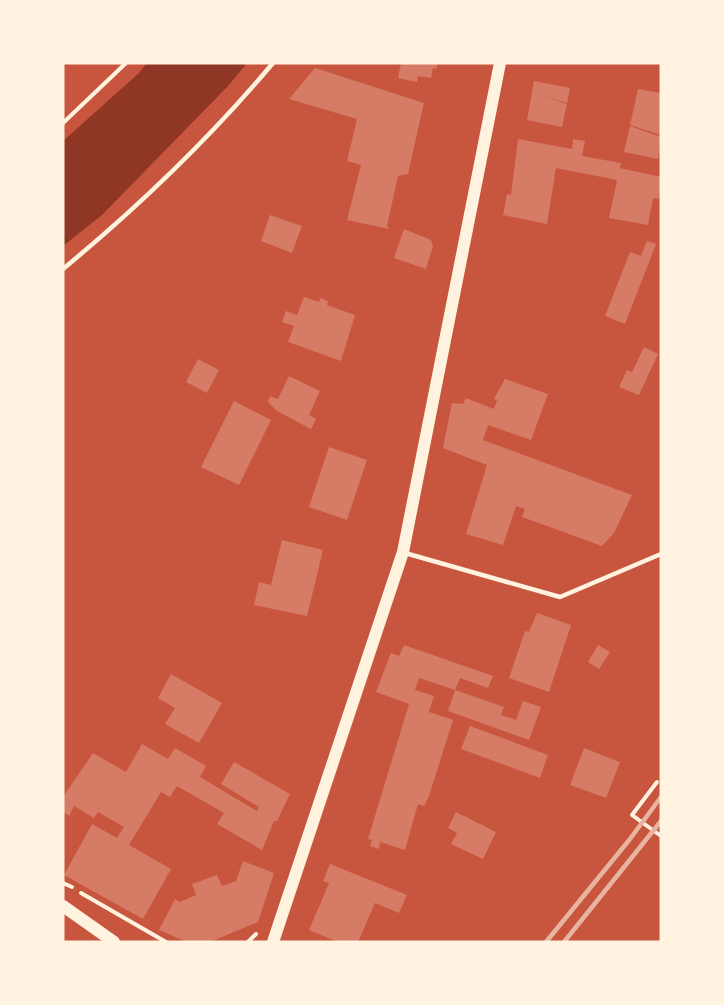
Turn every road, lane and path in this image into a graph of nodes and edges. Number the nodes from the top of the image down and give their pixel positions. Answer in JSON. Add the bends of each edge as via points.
{"nodes":[{"id":1,"x":126,"y":63,"type":"edge"},
{"id":2,"x":273,"y":63,"type":"edge"},
{"id":3,"x":500,"y":63,"type":"edge"},
{"id":4,"x":63,"y":123,"type":"edge"},
{"id":5,"x":63,"y":269,"type":"edge"},
{"id":6,"x":403,"y":552,"type":"junction"},
{"id":7,"x":661,"y":554,"type":"edge"},
{"id":8,"x":657,"y":782,"type":"dead end"},
{"id":9,"x":661,"y":836,"type":"edge"},
{"id":10,"x":63,"y":882,"type":"edge"},
{"id":11,"x":63,"y":906,"type":"edge"},
{"id":12,"x":114,"y":942,"type":"edge"},
{"id":13,"x":166,"y":942,"type":"edge"},
{"id":14,"x":273,"y":942,"type":"edge"}],
"edges":[{"from":1,"to":4,"type":"path"},
{"from":2,"to":5,"type":"lane","via":[[120,222]]},
{"from":3,"to":6,"type":"main road"},
{"from":6,"to":7,"type":"lane","via":[[560,597]]},
{"from":6,"to":14,"type":"main road"},
{"from":8,"to":9,"type":"path","via":[[632,815]]},
{"from":10,"to":13,"type":"path"},
{"from":11,"to":12,"type":"main road"}]}
